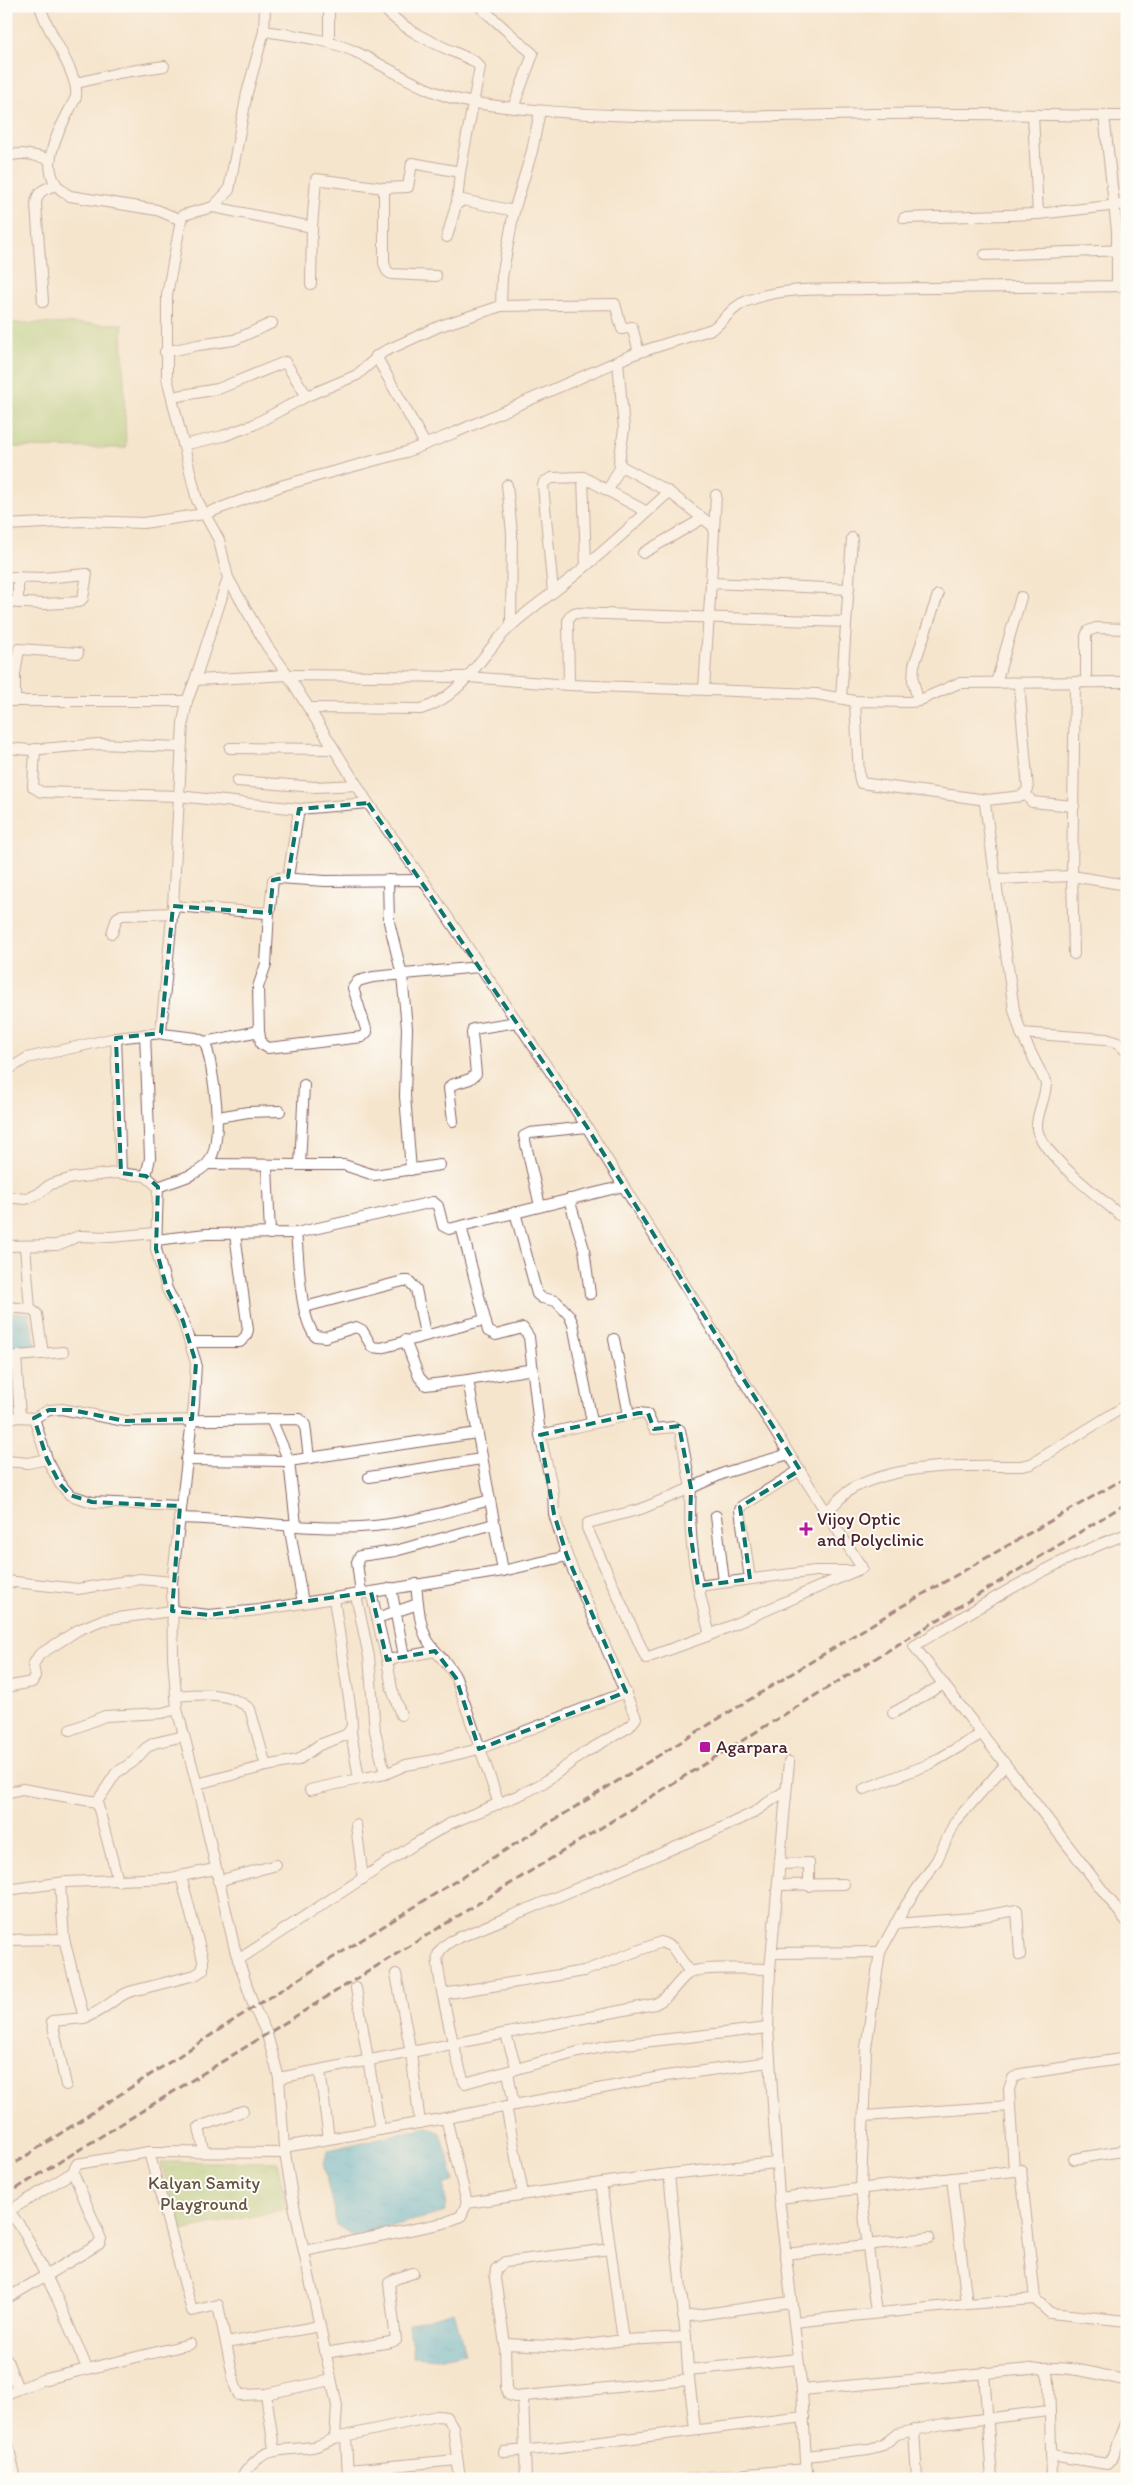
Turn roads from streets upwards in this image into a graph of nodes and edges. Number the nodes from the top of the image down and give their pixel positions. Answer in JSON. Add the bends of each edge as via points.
{"nodes":[{"id":1,"x":40,"y":6,"type":"edge"},
{"id":2,"x":265,"y":6,"type":"edge"},
{"id":3,"x":330,"y":6,"type":"edge"},
{"id":4,"x":382,"y":6,"type":"edge"},
{"id":5,"x":479,"y":6,"type":"edge"},
{"id":6,"x":264,"y":31,"type":"junction"},
{"id":7,"x":329,"y":42,"type":"junction"},
{"id":8,"x":164,"y":66,"type":"dead end"},
{"id":9,"x":77,"y":83,"type":"junction"},
{"id":10,"x":472,"y":103,"type":"junction"},
{"id":11,"x":513,"y":108,"type":"junction"},
{"id":12,"x":540,"y":111,"type":"junction"},
{"id":13,"x":1033,"y":115,"type":"junction"},
{"id":14,"x":1104,"y":116,"type":"junction"},
{"id":15,"x":1127,"y":116,"type":"edge"},
{"id":16,"x":6,"y":158,"type":"edge"},
{"id":17,"x":49,"y":159,"type":"junction"},
{"id":18,"x":460,"y":172,"type":"junction"},
{"id":19,"x":56,"y":185,"type":"junction"},
{"id":20,"x":384,"y":188,"type":"junction"},
{"id":21,"x":457,"y":202,"type":"junction"},
{"id":22,"x":1127,"y":204,"type":"edge"},
{"id":23,"x":1115,"y":205,"type":"junction"},
{"id":24,"x":213,"y":207,"type":"junction"},
{"id":25,"x":514,"y":211,"type":"junction"},
{"id":26,"x":1038,"y":214,"type":"junction"},
{"id":27,"x":904,"y":218,"type":"dead end"},
{"id":28,"x":180,"y":220,"type":"junction"},
{"id":29,"x":312,"y":227,"type":"junction"},
{"id":30,"x":447,"y":237,"type":"dead end"},
{"id":31,"x":1122,"y":249,"type":"edge"},
{"id":32,"x":985,"y":255,"type":"dead end"},
{"id":33,"x":436,"y":276,"type":"dead end"},
{"id":34,"x":311,"y":284,"type":"dead end"},
{"id":35,"x":1122,"y":286,"type":"edge"},
{"id":36,"x":43,"y":302,"type":"dead end"},
{"id":37,"x":501,"y":306,"type":"junction"},
{"id":38,"x":272,"y":323,"type":"dead end"},
{"id":39,"x":165,"y":352,"type":"junction"},
{"id":40,"x":640,"y":352,"type":"junction"},
{"id":41,"x":376,"y":356,"type":"junction"},
{"id":42,"x":618,"y":362,"type":"junction"},
{"id":43,"x":307,"y":396,"type":"junction"},
{"id":44,"x":172,"y":397,"type":"junction"},
{"id":45,"x":183,"y":444,"type":"junction"},
{"id":46,"x":424,"y":444,"type":"junction"},
{"id":47,"x":620,"y":466,"type":"junction"},
{"id":48,"x":583,"y":477,"type":"junction"},
{"id":49,"x":507,"y":485,"type":"dead end"},
{"id":50,"x":608,"y":490,"type":"junction"},
{"id":51,"x":669,"y":492,"type":"junction"},
{"id":52,"x":716,"y":495,"type":"dead end"},
{"id":53,"x":647,"y":512,"type":"junction"},
{"id":54,"x":204,"y":514,"type":"junction"},
{"id":55,"x":702,"y":519,"type":"junction"},
{"id":56,"x":6,"y":525,"type":"edge"},
{"id":57,"x":714,"y":527,"type":"junction"},
{"id":58,"x":852,"y":538,"type":"dead end"},
{"id":59,"x":642,"y":553,"type":"dead end"},
{"id":60,"x":586,"y":565,"type":"junction"},
{"id":61,"x":6,"y":577,"type":"edge"},
{"id":62,"x":18,"y":578,"type":"junction"},
{"id":63,"x":228,"y":578,"type":"junction"},
{"id":64,"x":711,"y":583,"type":"junction"},
{"id":65,"x":849,"y":589,"type":"junction"},
{"id":66,"x":553,"y":592,"type":"junction"},
{"id":67,"x":938,"y":595,"type":"dead end"},
{"id":68,"x":1021,"y":597,"type":"dead end"},
{"id":69,"x":6,"y":602,"type":"edge"},
{"id":70,"x":18,"y":603,"type":"junction"},
{"id":71,"x":708,"y":619,"type":"junction"},
{"id":72,"x":846,"y":622,"type":"junction"},
{"id":73,"x":511,"y":626,"type":"junction"},
{"id":74,"x":1127,"y":629,"type":"edge"},
{"id":75,"x":78,"y":653,"type":"dead end"},
{"id":76,"x":288,"y":675,"type":"junction"},
{"id":77,"x":468,"y":677,"type":"junction"},
{"id":78,"x":195,"y":680,"type":"junction"},
{"id":79,"x":1080,"y":682,"type":"junction"},
{"id":80,"x":1127,"y":682,"type":"edge"},
{"id":81,"x":996,"y":683,"type":"junction"},
{"id":82,"x":1019,"y":684,"type":"junction"},
{"id":83,"x":569,"y":685,"type":"junction"},
{"id":84,"x":704,"y":689,"type":"junction"},
{"id":85,"x":841,"y":698,"type":"junction"},
{"id":86,"x":10,"y":701,"type":"edge"},
{"id":87,"x":186,"y":701,"type":"junction"},
{"id":88,"x":855,"y":701,"type":"junction"},
{"id":89,"x":918,"y":701,"type":"junction"},
{"id":90,"x":309,"y":708,"type":"junction"},
{"id":91,"x":181,"y":747,"type":"junction"},
{"id":92,"x":6,"y":748,"type":"edge"},
{"id":93,"x":230,"y":748,"type":"dead end"},
{"id":94,"x":35,"y":749,"type":"junction"},
{"id":95,"x":333,"y":749,"type":"junction"},
{"id":96,"x":237,"y":781,"type":"dead end"},
{"id":97,"x":357,"y":785,"type":"junction"},
{"id":98,"x":1026,"y":794,"type":"junction"},
{"id":99,"x":178,"y":796,"type":"junction"},
{"id":100,"x":987,"y":800,"type":"junction"},
{"id":101,"x":368,"y":803,"type":"junction"},
{"id":102,"x":1074,"y":806,"type":"junction"},
{"id":103,"x":299,"y":810,"type":"junction"},
{"id":104,"x":1072,"y":876,"type":"junction"},
{"id":105,"x":288,"y":878,"type":"junction"},
{"id":106,"x":997,"y":879,"type":"junction"},
{"id":107,"x":388,"y":880,"type":"junction"},
{"id":108,"x":423,"y":880,"type":"junction"},
{"id":109,"x":1127,"y":885,"type":"edge"},
{"id":110,"x":173,"y":909,"type":"junction"},
{"id":111,"x":269,"y":912,"type":"junction"},
{"id":112,"x":112,"y":933,"type":"dead end"},
{"id":113,"x":1074,"y":954,"type":"dead end"},
{"id":114,"x":479,"y":967,"type":"junction"},
{"id":115,"x":402,"y":975,"type":"junction"},
{"id":116,"x":517,"y":1022,"type":"junction"},
{"id":117,"x":259,"y":1031,"type":"junction"},
{"id":118,"x":162,"y":1033,"type":"junction"},
{"id":119,"x":1021,"y":1033,"type":"junction"},
{"id":120,"x":145,"y":1034,"type":"junction"},
{"id":121,"x":116,"y":1038,"type":"junction"},
{"id":122,"x":205,"y":1042,"type":"junction"},
{"id":123,"x":1127,"y":1052,"type":"edge"},
{"id":124,"x":6,"y":1071,"type":"edge"},
{"id":125,"x":304,"y":1085,"type":"dead end"},
{"id":126,"x":280,"y":1111,"type":"dead end"},
{"id":127,"x":218,"y":1117,"type":"junction"},
{"id":128,"x":452,"y":1121,"type":"dead end"},
{"id":129,"x":587,"y":1127,"type":"junction"},
{"id":130,"x":208,"y":1164,"type":"junction"},
{"id":131,"x":440,"y":1164,"type":"dead end"},
{"id":132,"x":300,"y":1165,"type":"junction"},
{"id":133,"x":267,"y":1166,"type":"junction"},
{"id":134,"x":411,"y":1170,"type":"junction"},
{"id":135,"x":121,"y":1174,"type":"junction"},
{"id":136,"x":146,"y":1176,"type":"junction"},
{"id":137,"x":624,"y":1186,"type":"junction"},
{"id":138,"x":158,"y":1187,"type":"junction"},
{"id":139,"x":6,"y":1197,"type":"edge"},
{"id":140,"x":569,"y":1199,"type":"junction"},
{"id":141,"x":540,"y":1206,"type":"junction"},
{"id":142,"x":515,"y":1212,"type":"junction"},
{"id":143,"x":1127,"y":1218,"type":"edge"},
{"id":144,"x":461,"y":1226,"type":"junction"},
{"id":145,"x":296,"y":1233,"type":"junction"},
{"id":146,"x":235,"y":1234,"type":"junction"},
{"id":147,"x":270,"y":1234,"type":"junction"},
{"id":148,"x":155,"y":1236,"type":"junction"},
{"id":149,"x":6,"y":1246,"type":"edge"},
{"id":150,"x":25,"y":1246,"type":"junction"},
{"id":151,"x":590,"y":1294,"type":"dead end"},
{"id":152,"x":6,"y":1307,"type":"edge"},
{"id":153,"x":305,"y":1307,"type":"junction"},
{"id":154,"x":30,"y":1310,"type":"junction"},
{"id":155,"x":484,"y":1320,"type":"junction"},
{"id":156,"x":425,"y":1334,"type":"junction"},
{"id":157,"x":614,"y":1339,"type":"dead end"},
{"id":158,"x":405,"y":1340,"type":"junction"},
{"id":159,"x":190,"y":1342,"type":"junction"},
{"id":160,"x":63,"y":1352,"type":"dead end"},
{"id":161,"x":43,"y":1354,"type":"junction"},
{"id":162,"x":11,"y":1357,"type":"edge"},
{"id":163,"x":533,"y":1369,"type":"junction"},
{"id":164,"x":468,"y":1380,"type":"junction"},
{"id":165,"x":1127,"y":1405,"type":"edge"},
{"id":166,"x":629,"y":1415,"type":"junction"},
{"id":167,"x":20,"y":1417,"type":"junction"},
{"id":168,"x":34,"y":1418,"type":"junction"},
{"id":169,"x":6,"y":1419,"type":"edge"},
{"id":170,"x":192,"y":1419,"type":"junction"},
{"id":171,"x":271,"y":1419,"type":"junction"},
{"id":172,"x":592,"y":1422,"type":"junction"},
{"id":173,"x":477,"y":1434,"type":"junction"},
{"id":174,"x":540,"y":1435,"type":"junction"},
{"id":175,"x":789,"y":1454,"type":"junction"},
{"id":176,"x":309,"y":1458,"type":"junction"},
{"id":177,"x":47,"y":1459,"type":"junction"},
{"id":178,"x":481,"y":1459,"type":"junction"},
{"id":179,"x":186,"y":1460,"type":"junction"},
{"id":180,"x":6,"y":1461,"type":"edge"},
{"id":181,"x":289,"y":1461,"type":"junction"},
{"id":182,"x":800,"y":1470,"type":"junction"},
{"id":183,"x":370,"y":1477,"type":"dead end"},
{"id":184,"x":691,"y":1488,"type":"junction"},
{"id":185,"x":490,"y":1500,"type":"junction"},
{"id":186,"x":180,"y":1506,"type":"junction"},
{"id":187,"x":827,"y":1512,"type":"junction"},
{"id":188,"x":716,"y":1516,"type":"dead end"},
{"id":189,"x":179,"y":1518,"type":"junction"},
{"id":190,"x":494,"y":1524,"type":"junction"},
{"id":191,"x":292,"y":1525,"type":"junction"},
{"id":192,"x":1127,"y":1534,"type":"edge"},
{"id":193,"x":567,"y":1556,"type":"junction"},
{"id":194,"x":858,"y":1569,"type":"junction"},
{"id":195,"x":503,"y":1571,"type":"junction"},
{"id":196,"x":750,"y":1579,"type":"junction"},
{"id":197,"x":6,"y":1581,"type":"edge"},
{"id":198,"x":172,"y":1582,"type":"junction"},
{"id":199,"x":724,"y":1582,"type":"junction"},
{"id":200,"x":416,"y":1584,"type":"junction"},
{"id":201,"x":698,"y":1586,"type":"junction"},
{"id":202,"x":391,"y":1588,"type":"junction"},
{"id":203,"x":363,"y":1594,"type":"junction"},
{"id":204,"x":334,"y":1599,"type":"junction"},
{"id":205,"x":303,"y":1603,"type":"junction"},
{"id":206,"x":418,"y":1604,"type":"junction"},
{"id":207,"x":172,"y":1611,"type":"junction"},
{"id":208,"x":395,"y":1611,"type":"junction"},
{"id":209,"x":377,"y":1618,"type":"junction"},
{"id":210,"x":710,"y":1634,"type":"junction"},
{"id":211,"x":435,"y":1651,"type":"junction"},
{"id":212,"x":404,"y":1656,"type":"junction"},
{"id":213,"x":387,"y":1660,"type":"junction"},
{"id":214,"x":944,"y":1684,"type":"junction"},
{"id":215,"x":6,"y":1687,"type":"edge"},
{"id":216,"x":626,"y":1692,"type":"junction"},
{"id":217,"x":176,"y":1696,"type":"junction"},
{"id":218,"x":177,"y":1709,"type":"junction"},
{"id":219,"x":893,"y":1713,"type":"dead end"},
{"id":220,"x":401,"y":1715,"type":"dead end"},
{"id":221,"x":70,"y":1730,"type":"dead end"},
{"id":222,"x":350,"y":1732,"type":"junction"},
{"id":223,"x":982,"y":1734,"type":"junction"},
{"id":224,"x":184,"y":1736,"type":"junction"},
{"id":225,"x":479,"y":1749,"type":"junction"},
{"id":226,"x":789,"y":1762,"type":"dead end"},
{"id":227,"x":1005,"y":1765,"type":"junction"},
{"id":228,"x":266,"y":1766,"type":"junction"},
{"id":229,"x":385,"y":1774,"type":"junction"},
{"id":230,"x":359,"y":1779,"type":"junction"},
{"id":231,"x":197,"y":1784,"type":"junction"},
{"id":232,"x":864,"y":1789,"type":"dead end"},
{"id":233,"x":310,"y":1790,"type":"dead end"},
{"id":234,"x":785,"y":1791,"type":"junction"},
{"id":235,"x":6,"y":1793,"type":"edge"},
{"id":236,"x":97,"y":1802,"type":"junction"},
{"id":237,"x":499,"y":1804,"type":"junction"},
{"id":238,"x":356,"y":1825,"type":"dead end"},
{"id":239,"x":780,"y":1864,"type":"junction"},
{"id":240,"x":276,"y":1865,"type":"dead end"},
{"id":241,"x":215,"y":1870,"type":"junction"},
{"id":242,"x":181,"y":1876,"type":"junction"},
{"id":243,"x":363,"y":1879,"type":"junction"},
{"id":244,"x":118,"y":1881,"type":"junction"},
{"id":245,"x":218,"y":1881,"type":"junction"},
{"id":246,"x":60,"y":1883,"type":"junction"},
{"id":247,"x":844,"y":1884,"type":"dead end"},
{"id":248,"x":779,"y":1885,"type":"junction"},
{"id":249,"x":809,"y":1886,"type":"junction"},
{"id":250,"x":6,"y":1890,"type":"edge"},
{"id":251,"x":1127,"y":1922,"type":"edge"},
{"id":252,"x":895,"y":1924,"type":"junction"},
{"id":253,"x":64,"y":1939,"type":"junction"},
{"id":254,"x":6,"y":1940,"type":"edge"},
{"id":255,"x":880,"y":1952,"type":"junction"},
{"id":256,"x":772,"y":1953,"type":"junction"},
{"id":257,"x":1020,"y":1955,"type":"dead end"},
{"id":258,"x":238,"y":1960,"type":"junction"},
{"id":259,"x":770,"y":1969,"type":"junction"},
{"id":260,"x":690,"y":1972,"type":"junction"},
{"id":261,"x":396,"y":1974,"type":"dead end"},
{"id":262,"x":356,"y":1988,"type":"dead end"},
{"id":263,"x":442,"y":1994,"type":"junction"},
{"id":264,"x":84,"y":2018,"type":"junction"},
{"id":265,"x":768,"y":2028,"type":"junction"},
{"id":266,"x":506,"y":2035,"type":"junction"},
{"id":267,"x":455,"y":2044,"type":"junction"},
{"id":268,"x":411,"y":2053,"type":"junction"},
{"id":269,"x":1127,"y":2058,"type":"edge"},
{"id":270,"x":368,"y":2060,"type":"junction"},
{"id":271,"x":770,"y":2062,"type":"junction"},
{"id":272,"x":320,"y":2071,"type":"junction"},
{"id":273,"x":512,"y":2071,"type":"junction"},
{"id":274,"x":279,"y":2078,"type":"junction"},
{"id":275,"x":66,"y":2085,"type":"dead end"},
{"id":276,"x":510,"y":2106,"type":"junction"},
{"id":277,"x":1010,"y":2106,"type":"junction"},
{"id":278,"x":243,"y":2111,"type":"dead end"},
{"id":279,"x":864,"y":2116,"type":"junction"},
{"id":280,"x":446,"y":2118,"type":"junction"},
{"id":281,"x":420,"y":2123,"type":"junction"},
{"id":282,"x":380,"y":2130,"type":"junction"},
{"id":283,"x":329,"y":2139,"type":"junction"},
{"id":284,"x":285,"y":2150,"type":"junction"},
{"id":285,"x":1127,"y":2150,"type":"edge"},
{"id":286,"x":149,"y":2152,"type":"junction"},
{"id":287,"x":204,"y":2152,"type":"junction"},
{"id":288,"x":1074,"y":2159,"type":"dead end"},
{"id":289,"x":776,"y":2164,"type":"junction"},
{"id":290,"x":1014,"y":2170,"type":"junction"},
{"id":291,"x":73,"y":2172,"type":"junction"},
{"id":292,"x":669,"y":2174,"type":"junction"},
{"id":293,"x":952,"y":2178,"type":"junction"},
{"id":294,"x":601,"y":2183,"type":"junction"},
{"id":295,"x":861,"y":2189,"type":"junction"},
{"id":296,"x":523,"y":2194,"type":"junction"},
{"id":297,"x":779,"y":2198,"type":"junction"},
{"id":298,"x":468,"y":2203,"type":"junction"},
{"id":299,"x":8,"y":2211,"type":"edge"},
{"id":300,"x":929,"y":2238,"type":"dead end"},
{"id":301,"x":867,"y":2244,"type":"junction"},
{"id":302,"x":610,"y":2249,"type":"junction"},
{"id":303,"x":304,"y":2251,"type":"junction"},
{"id":304,"x":785,"y":2254,"type":"junction"},
{"id":305,"x":413,"y":2273,"type":"dead end"},
{"id":306,"x":45,"y":2275,"type":"junction"},
{"id":307,"x":6,"y":2299,"type":"edge"},
{"id":308,"x":1036,"y":2299,"type":"junction"},
{"id":309,"x":790,"y":2302,"type":"junction"},
{"id":310,"x":967,"y":2304,"type":"junction"},
{"id":311,"x":876,"y":2313,"type":"junction"},
{"id":312,"x":683,"y":2317,"type":"junction"},
{"id":313,"x":794,"y":2322,"type":"junction"},
{"id":314,"x":1127,"y":2322,"type":"edge"},
{"id":315,"x":320,"y":2326,"type":"junction"},
{"id":316,"x":686,"y":2337,"type":"junction"},
{"id":317,"x":623,"y":2340,"type":"junction"},
{"id":318,"x":226,"y":2343,"type":"junction"},
{"id":319,"x":190,"y":2344,"type":"dead end"},
{"id":320,"x":505,"y":2344,"type":"junction"},
{"id":321,"x":325,"y":2352,"type":"junction"},
{"id":322,"x":6,"y":2358,"type":"edge"},
{"id":323,"x":798,"y":2359,"type":"junction"},
{"id":324,"x":87,"y":2368,"type":"junction"},
{"id":325,"x":1041,"y":2368,"type":"junction"},
{"id":326,"x":984,"y":2372,"type":"junction"},
{"id":327,"x":689,"y":2375,"type":"junction"},
{"id":328,"x":331,"y":2380,"type":"junction"},
{"id":329,"x":1127,"y":2381,"type":"edge"},
{"id":330,"x":18,"y":2389,"type":"junction"},
{"id":331,"x":802,"y":2390,"type":"junction"},
{"id":332,"x":6,"y":2394,"type":"edge"},
{"id":333,"x":266,"y":2394,"type":"junction"},
{"id":334,"x":523,"y":2396,"type":"junction"},
{"id":335,"x":1048,"y":2411,"type":"junction"},
{"id":336,"x":804,"y":2417,"type":"junction"},
{"id":337,"x":988,"y":2417,"type":"junction"},
{"id":338,"x":1127,"y":2421,"type":"edge"},
{"id":339,"x":695,"y":2429,"type":"junction"},
{"id":340,"x":914,"y":2430,"type":"junction"},
{"id":341,"x":6,"y":2436,"type":"edge"},
{"id":342,"x":346,"y":2436,"type":"junction"},
{"id":343,"x":335,"y":2438,"type":"junction"},
{"id":344,"x":274,"y":2449,"type":"junction"},
{"id":345,"x":526,"y":2450,"type":"junction"},
{"id":346,"x":504,"y":2452,"type":"dead end"},
{"id":347,"x":1051,"y":2455,"type":"junction"},
{"id":348,"x":806,"y":2456,"type":"junction"},
{"id":349,"x":456,"y":2460,"type":"junction"},
{"id":350,"x":348,"y":2474,"type":"edge"},
{"id":351,"x":807,"y":2474,"type":"edge"},
{"id":352,"x":16,"y":2479,"type":"edge"},
{"id":353,"x":240,"y":2479,"type":"edge"},
{"id":354,"x":460,"y":2479,"type":"edge"},
{"id":355,"x":526,"y":2479,"type":"edge"},
{"id":356,"x":688,"y":2479,"type":"edge"},
{"id":357,"x":917,"y":2479,"type":"edge"},
{"id":358,"x":992,"y":2479,"type":"edge"},
{"id":359,"x":1052,"y":2479,"type":"edge"}],
"edges":[{"from":1,"to":9,"type":"street"},
{"from":2,"to":6,"type":"street"},
{"from":3,"to":7,"type":"street"},
{"from":4,"to":10,"type":"street","via":[[418,35],[478,64],[481,72]]},
{"from":5,"to":11,"type":"street","via":[[532,54]]},
{"from":6,"to":7,"type":"street"},
{"from":6,"to":24,"type":"street","via":[[247,93],[229,190]]},
{"from":7,"to":10,"type":"street","via":[[432,92]]},
{"from":8,"to":9,"type":"street"},
{"from":9,"to":17,"type":"street","via":[[76,97],[54,140]]},
{"from":10,"to":11,"type":"street"},
{"from":10,"to":18,"type":"street"},
{"from":11,"to":12,"type":"street"},
{"from":12,"to":13,"type":"street","via":[[606,116]]},
{"from":12,"to":25,"type":"street"},
{"from":13,"to":14,"type":"street"},
{"from":13,"to":26,"type":"street"},
{"from":14,"to":15,"type":"street"},
{"from":14,"to":23,"type":"street"},
{"from":16,"to":17,"type":"street","via":[[29,154]]},
{"from":17,"to":19,"type":"street"},
{"from":18,"to":20,"type":"street","via":[[412,163],[408,187]]},
{"from":18,"to":21,"type":"street"},
{"from":19,"to":28,"type":"street","via":[[70,196],[157,210]]},
{"from":19,"to":36,"type":"street","via":[[42,190],[36,204]]},
{"from":20,"to":29,"type":"street","via":[[316,179]]},
{"from":20,"to":33,"type":"street","via":[[384,263],[387,271],[391,274]]},
{"from":21,"to":25,"type":"street","via":[[466,200]]},
{"from":21,"to":30,"type":"street"},
{"from":22,"to":23,"type":"street"},
{"from":23,"to":26,"type":"street"},
{"from":23,"to":31,"type":"street"},
{"from":24,"to":28,"type":"street","via":[[183,215]]},
{"from":24,"to":29,"type":"street"},
{"from":25,"to":37,"type":"street","via":[[502,277]]},
{"from":26,"to":27,"type":"street"},
{"from":28,"to":39,"type":"street","via":[[167,295]]},
{"from":29,"to":34,"type":"street"},
{"from":31,"to":32,"type":"street"},
{"from":31,"to":35,"type":"street"},
{"from":35,"to":40,"type":"street","via":[[784,292],[746,301],[712,329]]},
{"from":37,"to":40,"type":"street","via":[[615,304],[622,329],[632,327]]},
{"from":37,"to":41,"type":"street","via":[[440,326]]},
{"from":38,"to":39,"type":"street","via":[[234,340]]},
{"from":39,"to":44,"type":"street"},
{"from":40,"to":42,"type":"street"},
{"from":41,"to":43,"type":"street","via":[[357,375]]},
{"from":41,"to":46,"type":"street"},
{"from":42,"to":46,"type":"street"},
{"from":42,"to":47,"type":"street","via":[[624,423]]},
{"from":43,"to":44,"type":"street","via":[[285,362],[218,389]]},
{"from":43,"to":45,"type":"street","via":[[253,425],[223,436]]},
{"from":44,"to":45,"type":"street"},
{"from":45,"to":54,"type":"street","via":[[197,500]]},
{"from":46,"to":54,"type":"street","via":[[262,492]]},
{"from":47,"to":50,"type":"street"},
{"from":47,"to":51,"type":"street"},
{"from":48,"to":50,"type":"street"},
{"from":48,"to":60,"type":"street"},
{"from":48,"to":66,"type":"street","via":[[552,478],[544,482]]},
{"from":49,"to":73,"type":"street","via":[[512,533]]},
{"from":50,"to":53,"type":"street"},
{"from":51,"to":53,"type":"street"},
{"from":51,"to":55,"type":"street"},
{"from":52,"to":57,"type":"street"},
{"from":53,"to":60,"type":"street"},
{"from":54,"to":56,"type":"street","via":[[143,524],[83,521]]},
{"from":54,"to":63,"type":"street","via":[[219,540]]},
{"from":55,"to":57,"type":"street"},
{"from":55,"to":59,"type":"street"},
{"from":57,"to":64,"type":"street"},
{"from":58,"to":65,"type":"street"},
{"from":60,"to":66,"type":"street"},
{"from":61,"to":62,"type":"street"},
{"from":62,"to":70,"type":"street"},
{"from":62,"to":70,"type":"street","via":[[87,574],[82,601]]},
{"from":63,"to":76,"type":"street","via":[[267,646]]},
{"from":63,"to":78,"type":"street"},
{"from":64,"to":65,"type":"street"},
{"from":64,"to":71,"type":"street"},
{"from":65,"to":72,"type":"street"},
{"from":66,"to":73,"type":"street"},
{"from":67,"to":89,"type":"street","via":[[914,665],[913,680]]},
{"from":68,"to":81,"type":"street"},
{"from":69,"to":70,"type":"street"},
{"from":71,"to":72,"type":"street"},
{"from":71,"to":83,"type":"street","via":[[574,614],[568,622]]},
{"from":71,"to":84,"type":"street"},
{"from":72,"to":85,"type":"street"},
{"from":73,"to":77,"type":"street"},
{"from":74,"to":79,"type":"street","via":[[1096,628],[1088,631]]},
{"from":75,"to":86,"type":"street","via":[[20,649]]},
{"from":76,"to":77,"type":"street"},
{"from":76,"to":78,"type":"street"},
{"from":76,"to":90,"type":"street"},
{"from":77,"to":83,"type":"street"},
{"from":77,"to":90,"type":"street","via":[[444,698],[421,709]]},
{"from":78,"to":87,"type":"street"},
{"from":79,"to":80,"type":"street"},
{"from":79,"to":82,"type":"street"},
{"from":79,"to":102,"type":"street"},
{"from":81,"to":82,"type":"street"},
{"from":81,"to":89,"type":"street","via":[[959,683]]},
{"from":82,"to":98,"type":"street","via":[[1028,781]]},
{"from":83,"to":84,"type":"street"},
{"from":84,"to":85,"type":"street"},
{"from":85,"to":88,"type":"street"},
{"from":86,"to":87,"type":"street"},
{"from":87,"to":91,"type":"street"},
{"from":88,"to":89,"type":"street"},
{"from":88,"to":100,"type":"street","via":[[862,783]]},
{"from":90,"to":95,"type":"street"},
{"from":91,"to":94,"type":"street","via":[[98,744]]},
{"from":91,"to":99,"type":"street"},
{"from":92,"to":94,"type":"street"},
{"from":93,"to":95,"type":"street"},
{"from":94,"to":99,"type":"street","via":[[33,787],[41,792]]},
{"from":95,"to":97,"type":"street"},
{"from":96,"to":97,"type":"street","via":[[315,787]]},
{"from":97,"to":101,"type":"street"},
{"from":98,"to":100,"type":"street"},
{"from":98,"to":102,"type":"street","via":[[1032,802]]},
{"from":99,"to":103,"type":"street"},
{"from":99,"to":110,"type":"street"},
{"from":100,"to":106,"type":"street"},
{"from":101,"to":103,"type":"street"},
{"from":101,"to":108,"type":"street"},
{"from":102,"to":104,"type":"street"},
{"from":103,"to":105,"type":"street"},
{"from":104,"to":106,"type":"street"},
{"from":104,"to":109,"type":"street"},
{"from":104,"to":113,"type":"street"},
{"from":105,"to":107,"type":"street"},
{"from":105,"to":111,"type":"street","via":[[273,880]]},
{"from":106,"to":119,"type":"street","via":[[1014,1010]]},
{"from":107,"to":108,"type":"street"},
{"from":107,"to":115,"type":"street","via":[[389,922]]},
{"from":108,"to":114,"type":"street"},
{"from":110,"to":111,"type":"street"},
{"from":110,"to":112,"type":"street","via":[[122,915],[117,918]]},
{"from":110,"to":118,"type":"street"},
{"from":111,"to":117,"type":"street","via":[[266,964],[258,988]]},
{"from":114,"to":115,"type":"street"},
{"from":114,"to":116,"type":"street"},
{"from":115,"to":117,"type":"street","via":[[373,977],[354,984],[354,995],[367,1032],[362,1037],[268,1048],[261,1044]]},
{"from":115,"to":134,"type":"street","via":[[407,1028],[405,1106]]},
{"from":116,"to":128,"type":"street","via":[[473,1029],[476,1074],[449,1088]]},
{"from":116,"to":129,"type":"street"},
{"from":117,"to":122,"type":"street"},
{"from":118,"to":120,"type":"street"},
{"from":118,"to":122,"type":"street"},
{"from":119,"to":123,"type":"street","via":[[1106,1038]]},
{"from":119,"to":143,"type":"street","via":[[1046,1083],[1037,1128],[1044,1143],[1060,1163]]},
{"from":120,"to":121,"type":"street"},
{"from":120,"to":136,"type":"street","via":[[150,1158]]},
{"from":121,"to":124,"type":"street","via":[[27,1058]]},
{"from":121,"to":135,"type":"street"},
{"from":122,"to":127,"type":"street"},
{"from":125,"to":132,"type":"street"},
{"from":126,"to":127,"type":"street"},
{"from":127,"to":130,"type":"street"},
{"from":129,"to":137,"type":"street"},
{"from":129,"to":141,"type":"street","via":[[524,1136]]},
{"from":130,"to":133,"type":"street"},
{"from":130,"to":138,"type":"street"},
{"from":131,"to":134,"type":"street"},
{"from":132,"to":133,"type":"street"},
{"from":132,"to":134,"type":"street","via":[[344,1166],[367,1175]]},
{"from":133,"to":147,"type":"street"},
{"from":135,"to":136,"type":"street"},
{"from":135,"to":139,"type":"street","via":[[73,1178],[51,1184],[26,1199]]},
{"from":136,"to":138,"type":"street"},
{"from":137,"to":140,"type":"street"},
{"from":137,"to":175,"type":"street"},
{"from":138,"to":148,"type":"street"},
{"from":140,"to":141,"type":"street"},
{"from":140,"to":151,"type":"street","via":[[584,1249]]},
{"from":141,"to":142,"type":"street"},
{"from":142,"to":144,"type":"street"},
{"from":142,"to":172,"type":"street","via":[[537,1294],[556,1300],[571,1319]]},
{"from":144,"to":145,"type":"street","via":[[449,1229],[443,1226],[438,1206],[433,1202]]},
{"from":144,"to":155,"type":"street"},
{"from":145,"to":147,"type":"street"},
{"from":145,"to":153,"type":"street"},
{"from":146,"to":147,"type":"street"},
{"from":146,"to":148,"type":"street"},
{"from":146,"to":159,"type":"street","via":[[248,1330],[246,1336],[240,1342]]},
{"from":148,"to":150,"type":"street","via":[[79,1236],[57,1245]]},
{"from":148,"to":159,"type":"street","via":[[166,1289]]},
{"from":149,"to":150,"type":"street"},
{"from":150,"to":154,"type":"street"},
{"from":152,"to":154,"type":"street"},
{"from":153,"to":156,"type":"street","via":[[410,1281],[416,1290]]},
{"from":153,"to":158,"type":"street","via":[[312,1332],[320,1338],[356,1326],[372,1347],[381,1348]]},
{"from":154,"to":161,"type":"street","via":[[37,1314],[40,1324]]},
{"from":155,"to":156,"type":"street"},
{"from":155,"to":163,"type":"street","via":[[492,1334],[518,1328],[527,1331]]},
{"from":156,"to":158,"type":"street"},
{"from":157,"to":166,"type":"street"},
{"from":158,"to":164,"type":"street","via":[[419,1377],[426,1385]]},
{"from":159,"to":170,"type":"street","via":[[196,1363]]},
{"from":160,"to":161,"type":"street"},
{"from":161,"to":162,"type":"street"},
{"from":162,"to":167,"type":"street"},
{"from":163,"to":164,"type":"street"},
{"from":163,"to":174,"type":"street"},
{"from":164,"to":173,"type":"street"},
{"from":165,"to":187,"type":"street","via":[[1031,1464],[935,1468],[897,1474],[855,1487]]},
{"from":166,"to":172,"type":"street"},
{"from":166,"to":184,"type":"street","via":[[647,1414],[654,1430],[674,1427],[680,1430]]},
{"from":167,"to":168,"type":"street"},
{"from":167,"to":169,"type":"street"},
{"from":168,"to":170,"type":"street","via":[[62,1408],[125,1421]]},
{"from":168,"to":177,"type":"street"},
{"from":170,"to":171,"type":"street"},
{"from":170,"to":179,"type":"street"},
{"from":171,"to":176,"type":"street","via":[[303,1421]]},
{"from":171,"to":181,"type":"street"},
{"from":172,"to":174,"type":"street"},
{"from":173,"to":176,"type":"street"},
{"from":173,"to":178,"type":"street"},
{"from":174,"to":193,"type":"street","via":[[553,1491],[554,1514]]},
{"from":175,"to":182,"type":"street"},
{"from":175,"to":184,"type":"street","via":[[724,1473]]},
{"from":176,"to":181,"type":"street"},
{"from":177,"to":180,"type":"street","via":[[28,1463]]},
{"from":177,"to":186,"type":"street","via":[[60,1484],[70,1494],[92,1502]]},
{"from":178,"to":183,"type":"street"},
{"from":178,"to":185,"type":"street"},
{"from":179,"to":181,"type":"street"},
{"from":179,"to":186,"type":"street"},
{"from":181,"to":191,"type":"street"},
{"from":182,"to":187,"type":"street"},
{"from":182,"to":196,"type":"street","via":[[740,1510]]},
{"from":184,"to":201,"type":"street","via":[[690,1530]]},
{"from":184,"to":210,"type":"street","via":[[641,1509],[590,1522],[587,1528],[646,1658]]},
{"from":185,"to":190,"type":"street"},
{"from":185,"to":191,"type":"street","via":[[372,1526]]},
{"from":186,"to":189,"type":"street"},
{"from":187,"to":194,"type":"street"},
{"from":188,"to":199,"type":"street"},
{"from":189,"to":191,"type":"street"},
{"from":189,"to":198,"type":"street"},
{"from":190,"to":195,"type":"street"},
{"from":190,"to":203,"type":"street","via":[[395,1551],[360,1556],[357,1562]]},
{"from":191,"to":205,"type":"street"},
{"from":192,"to":214,"type":"street","via":[[1056,1563],[914,1646]]},
{"from":193,"to":195,"type":"street"},
{"from":193,"to":216,"type":"street"},
{"from":194,"to":196,"type":"street"},
{"from":194,"to":210,"type":"street"},
{"from":195,"to":200,"type":"street"},
{"from":196,"to":199,"type":"street"},
{"from":197,"to":198,"type":"street","via":[[78,1589],[140,1579]]},
{"from":198,"to":207,"type":"street"},
{"from":199,"to":201,"type":"street"},
{"from":200,"to":202,"type":"street"},
{"from":200,"to":206,"type":"street"},
{"from":201,"to":210,"type":"street"},
{"from":202,"to":203,"type":"street"},
{"from":202,"to":208,"type":"street"},
{"from":203,"to":204,"type":"street"},
{"from":203,"to":209,"type":"street"},
{"from":203,"to":229,"type":"street","via":[[375,1731]]},
{"from":204,"to":205,"type":"street"},
{"from":204,"to":222,"type":"street","via":[[351,1712]]},
{"from":205,"to":207,"type":"street","via":[[209,1615]]},
{"from":206,"to":208,"type":"street"},
{"from":206,"to":211,"type":"street","via":[[425,1634]]},
{"from":207,"to":215,"type":"street","via":[[102,1620],[78,1630],[35,1659],[32,1682]]},
{"from":207,"to":217,"type":"street"},
{"from":208,"to":209,"type":"street"},
{"from":208,"to":212,"type":"street"},
{"from":209,"to":213,"type":"street"},
{"from":211,"to":212,"type":"street"},
{"from":211,"to":225,"type":"street","via":[[451,1667],[456,1678]]},
{"from":212,"to":213,"type":"street"},
{"from":213,"to":220,"type":"street"},
{"from":214,"to":219,"type":"street"},
{"from":214,"to":223,"type":"street"},
{"from":216,"to":225,"type":"street"},
{"from":216,"to":237,"type":"street","via":[[636,1714],[634,1723],[543,1783]]},
{"from":217,"to":218,"type":"street"},
{"from":217,"to":228,"type":"street","via":[[215,1695],[244,1703],[250,1708]]},
{"from":218,"to":221,"type":"street","via":[[162,1713],[105,1716]]},
{"from":218,"to":224,"type":"street"},
{"from":222,"to":228,"type":"street","via":[[319,1745],[298,1760]]},
{"from":222,"to":230,"type":"street"},
{"from":223,"to":227,"type":"street"},
{"from":223,"to":232,"type":"street","via":[[930,1764]]},
{"from":224,"to":231,"type":"street"},
{"from":224,"to":236,"type":"street","via":[[154,1742],[146,1748],[116,1773]]},
{"from":225,"to":229,"type":"street","via":[[406,1765]]},
{"from":225,"to":237,"type":"street"},
{"from":226,"to":234,"type":"street"},
{"from":227,"to":251,"type":"street"},
{"from":227,"to":252,"type":"street","via":[[955,1822],[937,1860]]},
{"from":228,"to":231,"type":"street"},
{"from":229,"to":230,"type":"street"},
{"from":230,"to":233,"type":"street"},
{"from":231,"to":241,"type":"street"},
{"from":234,"to":239,"type":"street"},
{"from":234,"to":263,"type":"street","via":[[753,1813],[717,1830],[451,1941],[437,1955]]},
{"from":235,"to":236,"type":"street","via":[[22,1789]]},
{"from":236,"to":244,"type":"street"},
{"from":237,"to":243,"type":"street","via":[[433,1833]]},
{"from":238,"to":243,"type":"street"},
{"from":239,"to":248,"type":"street"},
{"from":239,"to":249,"type":"street","via":[[809,1863]]},
{"from":240,"to":245,"type":"street"},
{"from":241,"to":242,"type":"street"},
{"from":241,"to":245,"type":"street"},
{"from":242,"to":244,"type":"street"},
{"from":242,"to":264,"type":"street","via":[[203,1960],[202,1970],[195,1975],[129,1992],[98,2014]]},
{"from":243,"to":258,"type":"street"},
{"from":244,"to":246,"type":"street"},
{"from":245,"to":258,"type":"street"},
{"from":246,"to":250,"type":"street"},
{"from":246,"to":253,"type":"street"},
{"from":247,"to":249,"type":"street"},
{"from":248,"to":249,"type":"street"},
{"from":248,"to":256,"type":"street"},
{"from":252,"to":255,"type":"street"},
{"from":252,"to":257,"type":"street","via":[[972,1918],[1017,1910]]},
{"from":253,"to":254,"type":"street"},
{"from":253,"to":264,"type":"street"},
{"from":255,"to":256,"type":"street"},
{"from":255,"to":279,"type":"street","via":[[866,2048]]},
{"from":256,"to":259,"type":"street"},
{"from":258,"to":274,"type":"street","via":[[267,2034]]},
{"from":259,"to":260,"type":"street"},
{"from":259,"to":265,"type":"street"},
{"from":260,"to":263,"type":"street","via":[[672,1947],[661,1942],[577,1973]]},
{"from":260,"to":266,"type":"street","via":[[667,1998],[655,2004]]},
{"from":261,"to":268,"type":"street"},
{"from":262,"to":270,"type":"street"},
{"from":263,"to":267,"type":"street"},
{"from":264,"to":275,"type":"street","via":[[52,2021]]},
{"from":265,"to":271,"type":"street"},
{"from":265,"to":273,"type":"street","via":[[607,2046]]},
{"from":266,"to":267,"type":"street"},
{"from":266,"to":273,"type":"street"},
{"from":267,"to":268,"type":"street"},
{"from":267,"to":273,"type":"street","via":[[466,2084]]},
{"from":268,"to":270,"type":"street"},
{"from":268,"to":281,"type":"street"},
{"from":269,"to":277,"type":"street","via":[[1016,2076],[1010,2082]]},
{"from":270,"to":272,"type":"street"},
{"from":270,"to":282,"type":"street"},
{"from":271,"to":276,"type":"street","via":[[666,2076]]},
{"from":271,"to":289,"type":"street"},
{"from":272,"to":274,"type":"street"},
{"from":272,"to":283,"type":"street"},
{"from":273,"to":276,"type":"street"},
{"from":274,"to":284,"type":"street"},
{"from":276,"to":280,"type":"street"},
{"from":276,"to":296,"type":"street"},
{"from":277,"to":279,"type":"street"},
{"from":277,"to":290,"type":"street"},
{"from":278,"to":287,"type":"street","via":[[199,2128]]},
{"from":279,"to":295,"type":"street"},
{"from":280,"to":281,"type":"street"},
{"from":280,"to":298,"type":"street"},
{"from":281,"to":282,"type":"street"},
{"from":282,"to":283,"type":"street"},
{"from":283,"to":284,"type":"street"},
{"from":284,"to":287,"type":"street"},
{"from":284,"to":303,"type":"street"},
{"from":285,"to":288,"type":"street"},
{"from":286,"to":287,"type":"street"},
{"from":286,"to":291,"type":"street","via":[[77,2164]]},
{"from":286,"to":318,"type":"street","via":[[192,2311],[218,2306]]},
{"from":289,"to":292,"type":"street"},
{"from":289,"to":297,"type":"street"},
{"from":290,"to":293,"type":"street"},
{"from":290,"to":308,"type":"street","via":[[1021,2170]]},
{"from":291,"to":299,"type":"street"},
{"from":291,"to":306,"type":"street","via":[[101,2239],[93,2248]]},
{"from":292,"to":294,"type":"street"},
{"from":292,"to":312,"type":"street"},
{"from":293,"to":295,"type":"street"},
{"from":293,"to":310,"type":"street"},
{"from":294,"to":296,"type":"street"},
{"from":294,"to":302,"type":"street"},
{"from":295,"to":297,"type":"street"},
{"from":295,"to":301,"type":"street"},
{"from":296,"to":298,"type":"street"},
{"from":297,"to":304,"type":"street"},
{"from":298,"to":303,"type":"street","via":[[461,2216],[444,2223]]},
{"from":299,"to":306,"type":"street","via":[[24,2230]]},
{"from":300,"to":301,"type":"street"},
{"from":301,"to":304,"type":"street"},
{"from":301,"to":311,"type":"street"},
{"from":302,"to":317,"type":"street"},
{"from":302,"to":320,"type":"street","via":[[499,2265],[495,2279]]},
{"from":303,"to":315,"type":"street"},
{"from":304,"to":309,"type":"street"},
{"from":305,"to":321,"type":"street","via":[[389,2283],[396,2340]]},
{"from":306,"to":307,"type":"street"},
{"from":306,"to":324,"type":"street"},
{"from":308,"to":310,"type":"street"},
{"from":308,"to":314,"type":"street","via":[[1050,2313]]},
{"from":309,"to":312,"type":"street"},
{"from":309,"to":313,"type":"street"},
{"from":310,"to":311,"type":"street"},
{"from":311,"to":313,"type":"street"},
{"from":312,"to":316,"type":"street"},
{"from":313,"to":323,"type":"street"},
{"from":315,"to":318,"type":"street"},
{"from":315,"to":321,"type":"street"},
{"from":316,"to":317,"type":"street"},
{"from":316,"to":327,"type":"street"},
{"from":317,"to":320,"type":"street","via":[[572,2347]]},
{"from":318,"to":333,"type":"street","via":[[239,2395]]},
{"from":319,"to":324,"type":"street"},
{"from":320,"to":334,"type":"street","via":[[506,2388],[509,2395]]},
{"from":321,"to":328,"type":"street"},
{"from":322,"to":330,"type":"street"},
{"from":323,"to":327,"type":"street"},
{"from":323,"to":331,"type":"street"},
{"from":324,"to":330,"type":"street"},
{"from":325,"to":326,"type":"street"},
{"from":325,"to":329,"type":"street","via":[[1076,2369]]},
{"from":325,"to":335,"type":"street","via":[[1046,2371],[1049,2382]]},
{"from":326,"to":331,"type":"street"},
{"from":326,"to":337,"type":"street"},
{"from":327,"to":334,"type":"street"},
{"from":327,"to":339,"type":"street"},
{"from":328,"to":333,"type":"street"},
{"from":328,"to":343,"type":"street","via":[[337,2406]]},
{"from":330,"to":332,"type":"street"},
{"from":331,"to":336,"type":"street"},
{"from":333,"to":344,"type":"street"},
{"from":334,"to":345,"type":"street"},
{"from":335,"to":337,"type":"street"},
{"from":335,"to":347,"type":"street"},
{"from":336,"to":339,"type":"street"},
{"from":336,"to":348,"type":"street"},
{"from":337,"to":340,"type":"street"},
{"from":337,"to":358,"type":"street"},
{"from":338,"to":347,"type":"street","via":[[1107,2464]]},
{"from":339,"to":345,"type":"street"},
{"from":340,"to":348,"type":"street","via":[[897,2434],[883,2445],[869,2449]]},
{"from":340,"to":357,"type":"street"},
{"from":341,"to":352,"type":"street"},
{"from":342,"to":343,"type":"street"},
{"from":342,"to":349,"type":"street","via":[[437,2416],[447,2417],[453,2427]]},
{"from":342,"to":350,"type":"street"},
{"from":343,"to":344,"type":"street","via":[[315,2447]]},
{"from":344,"to":353,"type":"street","via":[[259,2457]]},
{"from":345,"to":346,"type":"street"},
{"from":345,"to":355,"type":"street"},
{"from":347,"to":359,"type":"street"},
{"from":348,"to":351,"type":"street"},
{"from":349,"to":350,"type":"street"},
{"from":349,"to":354,"type":"street"},
{"from":351,"to":356,"type":"street"}]}
